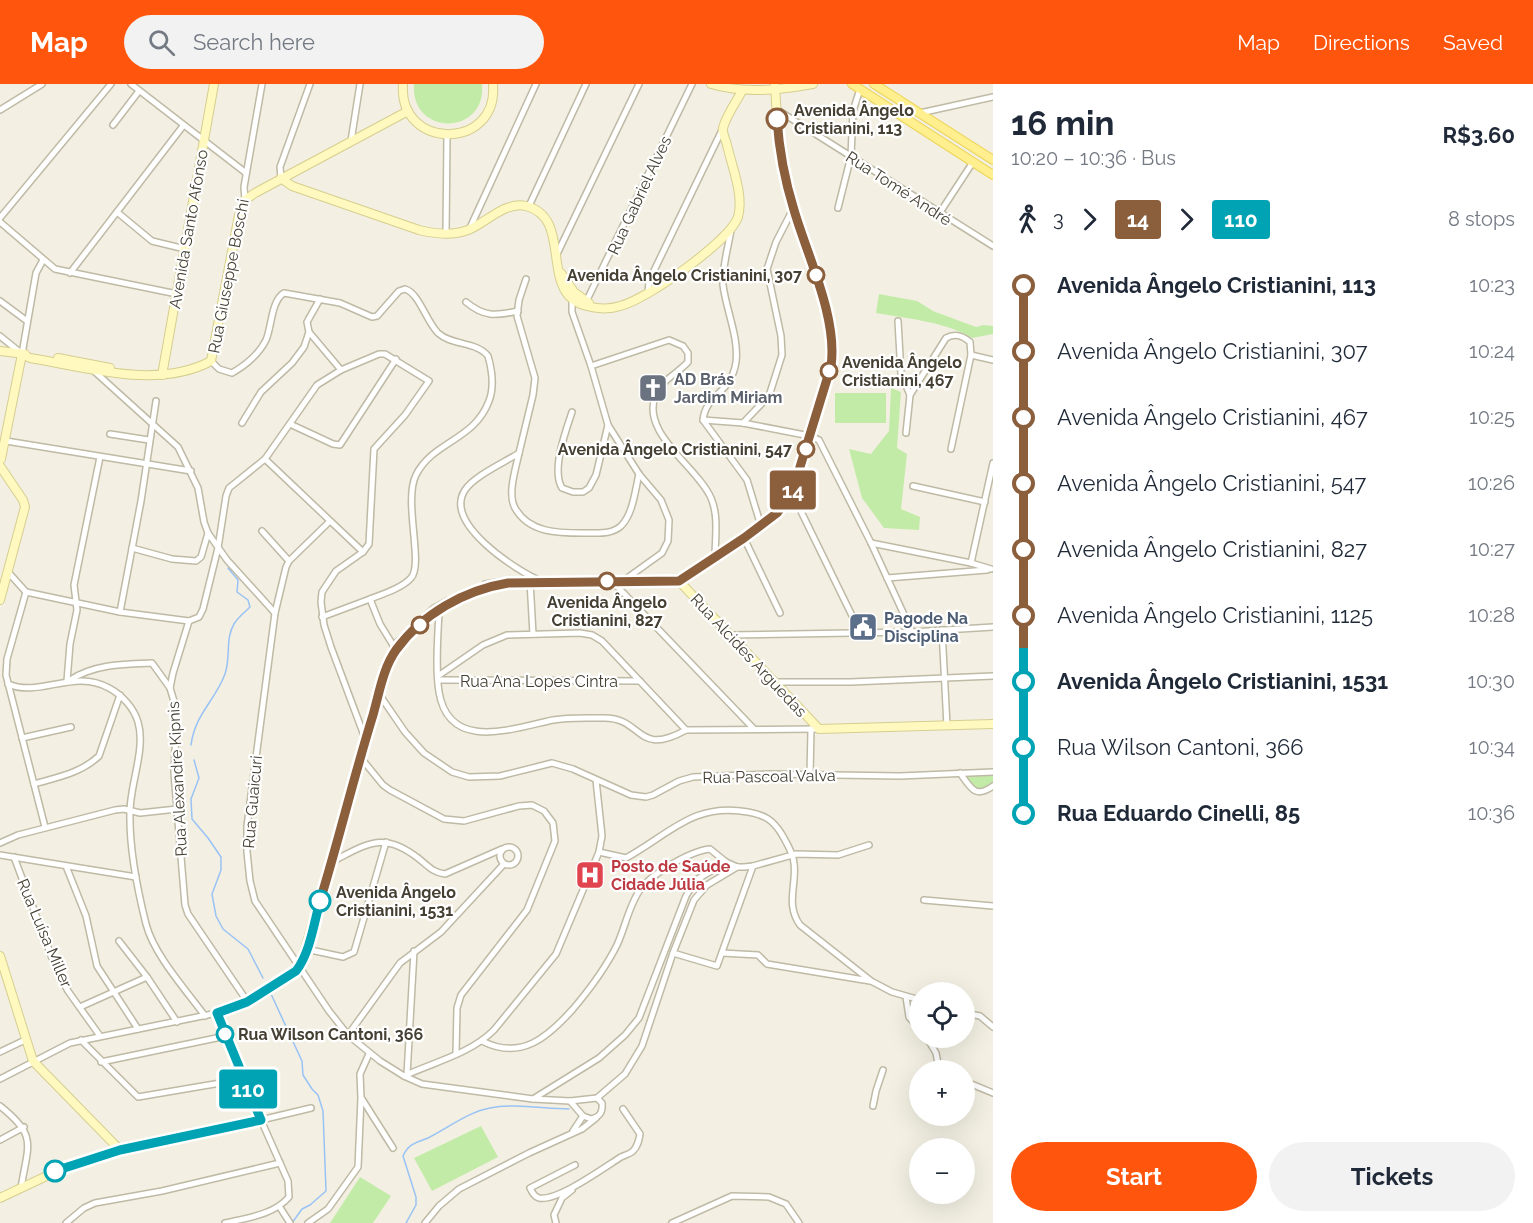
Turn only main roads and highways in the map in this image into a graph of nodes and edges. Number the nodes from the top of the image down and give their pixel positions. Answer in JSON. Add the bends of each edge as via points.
{"nodes":[{"id":1,"x":874,"y":84,"type":"edge"},
{"id":2,"x":858,"y":86,"type":"edge"},
{"id":3,"x":993,"y":160,"type":"edge"},
{"id":4,"x":993,"y":175,"type":"edge"}],
"edges":[{"from":1,"to":3,"type":"main road"},
{"from":2,"to":4,"type":"main road"}]}
